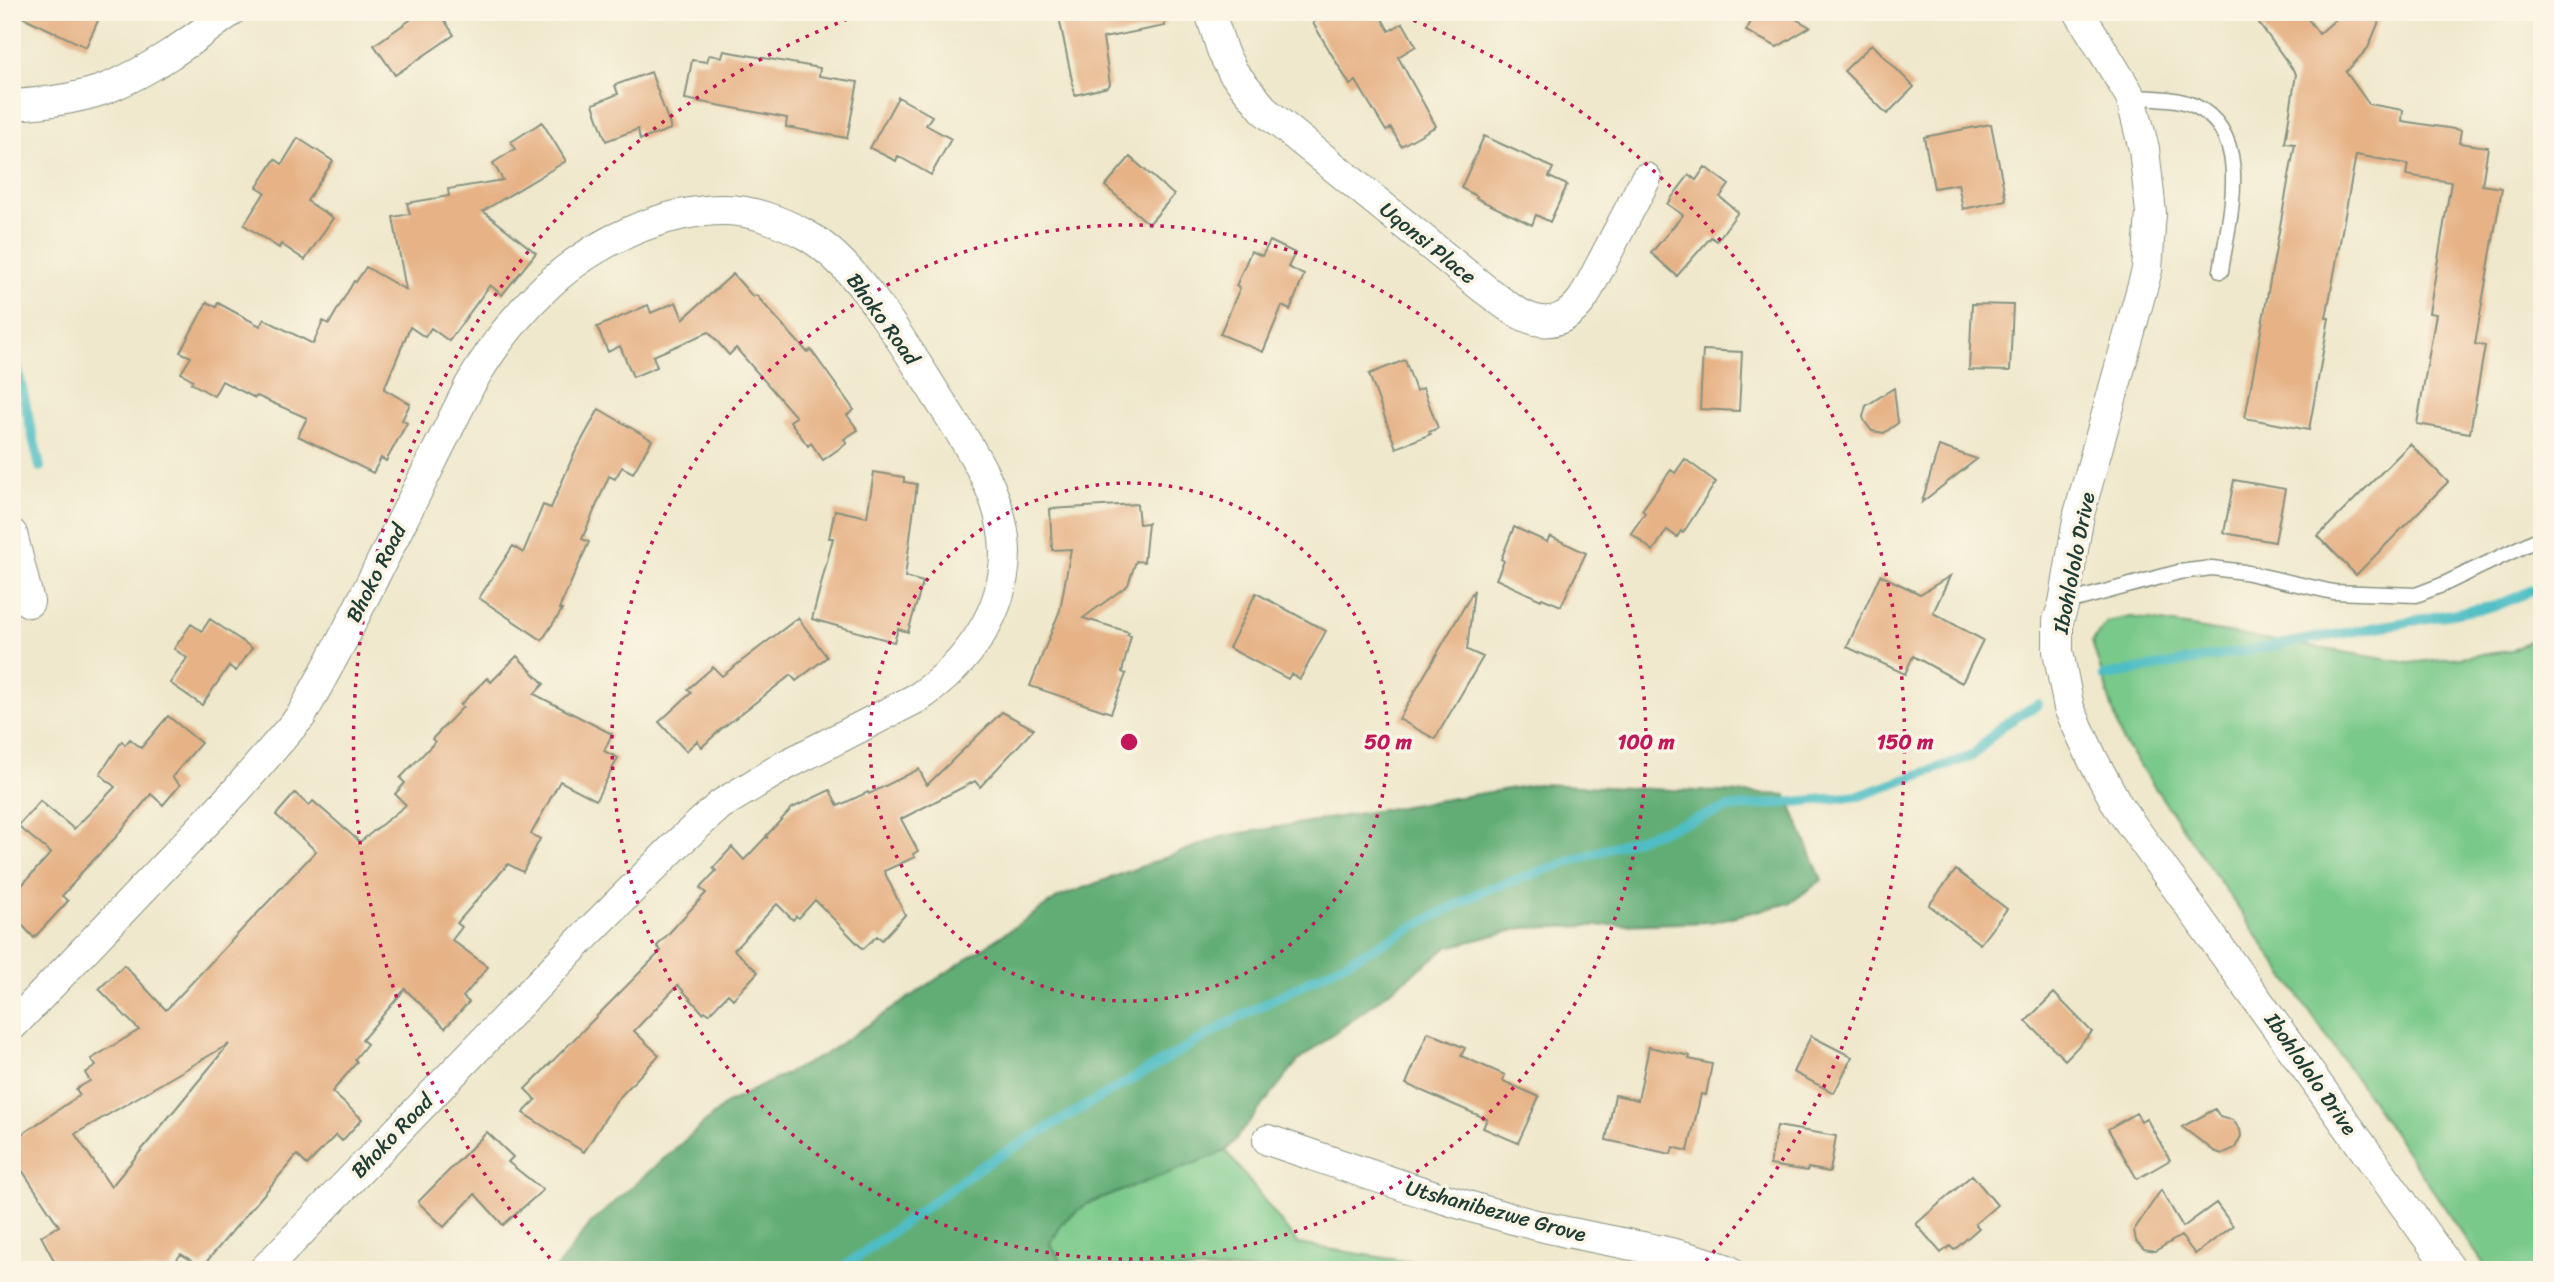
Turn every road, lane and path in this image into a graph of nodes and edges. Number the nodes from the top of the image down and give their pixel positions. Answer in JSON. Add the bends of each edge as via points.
{"nodes":[{"id":1,"x":230,"y":12,"type":"edge"},
{"id":2,"x":1210,"y":12,"type":"edge"},
{"id":3,"x":2079,"y":12,"type":"edge"},
{"id":4,"x":2131,"y":97,"type":"junction"},
{"id":5,"x":12,"y":105,"type":"edge"},
{"id":6,"x":1646,"y":178,"type":"dead end"},
{"id":7,"x":2221,"y":271,"type":"dead end"},
{"id":8,"x":12,"y":534,"type":"edge"},
{"id":9,"x":2542,"y":537,"type":"edge"},
{"id":10,"x":29,"y":602,"type":"dead end"},
{"id":11,"x":2064,"y":603,"type":"junction"},
{"id":12,"x":12,"y":1026,"type":"edge"},
{"id":13,"x":1268,"y":1140,"type":"dead end"},
{"id":14,"x":264,"y":1270,"type":"edge"},
{"id":15,"x":1727,"y":1270,"type":"edge"},
{"id":16,"x":2451,"y":1270,"type":"edge"}],
"edges":[{"from":1,"to":5,"type":"street","via":[[182,48],[109,88],[38,104]]},
{"from":2,"to":6,"type":"street","name":"Uqonsi Place","via":[[1233,72],[1266,112],[1482,287],[1527,317],[1553,320],[1573,312]]},
{"from":3,"to":4,"type":"street","name":"Ibohlololo Drive"},
{"from":4,"to":7,"type":"lane","via":[[2169,99],[2197,107],[2218,126],[2235,177]]},
{"from":4,"to":11,"type":"street","name":"Ibohlololo Drive","via":[[2149,184],[2147,270],[2079,514]]},
{"from":8,"to":10,"type":"street"},
{"from":9,"to":11,"type":"lane","via":[[2416,595],[2333,592],[2212,568],[2179,572]]},
{"from":11,"to":16,"type":"street","name":"Ibohlololo Drive","via":[[2058,621],[2058,651],[2069,708],[2118,806]]},
{"from":12,"to":14,"type":"street","name":"Bhoko Road","via":[[237,790],[301,716],[470,385],[492,349],[549,284],[628,232],[695,212],[727,210],[750,213],[806,235],[846,268],[926,380],[980,466],[996,504],[1005,552],[1002,574],[997,598],[975,646],[919,697],[784,766],[720,805],[577,944]]},
{"from":13,"to":15,"type":"street","name":"Utshanibezwe Grove","via":[[1524,1222]]}]}
